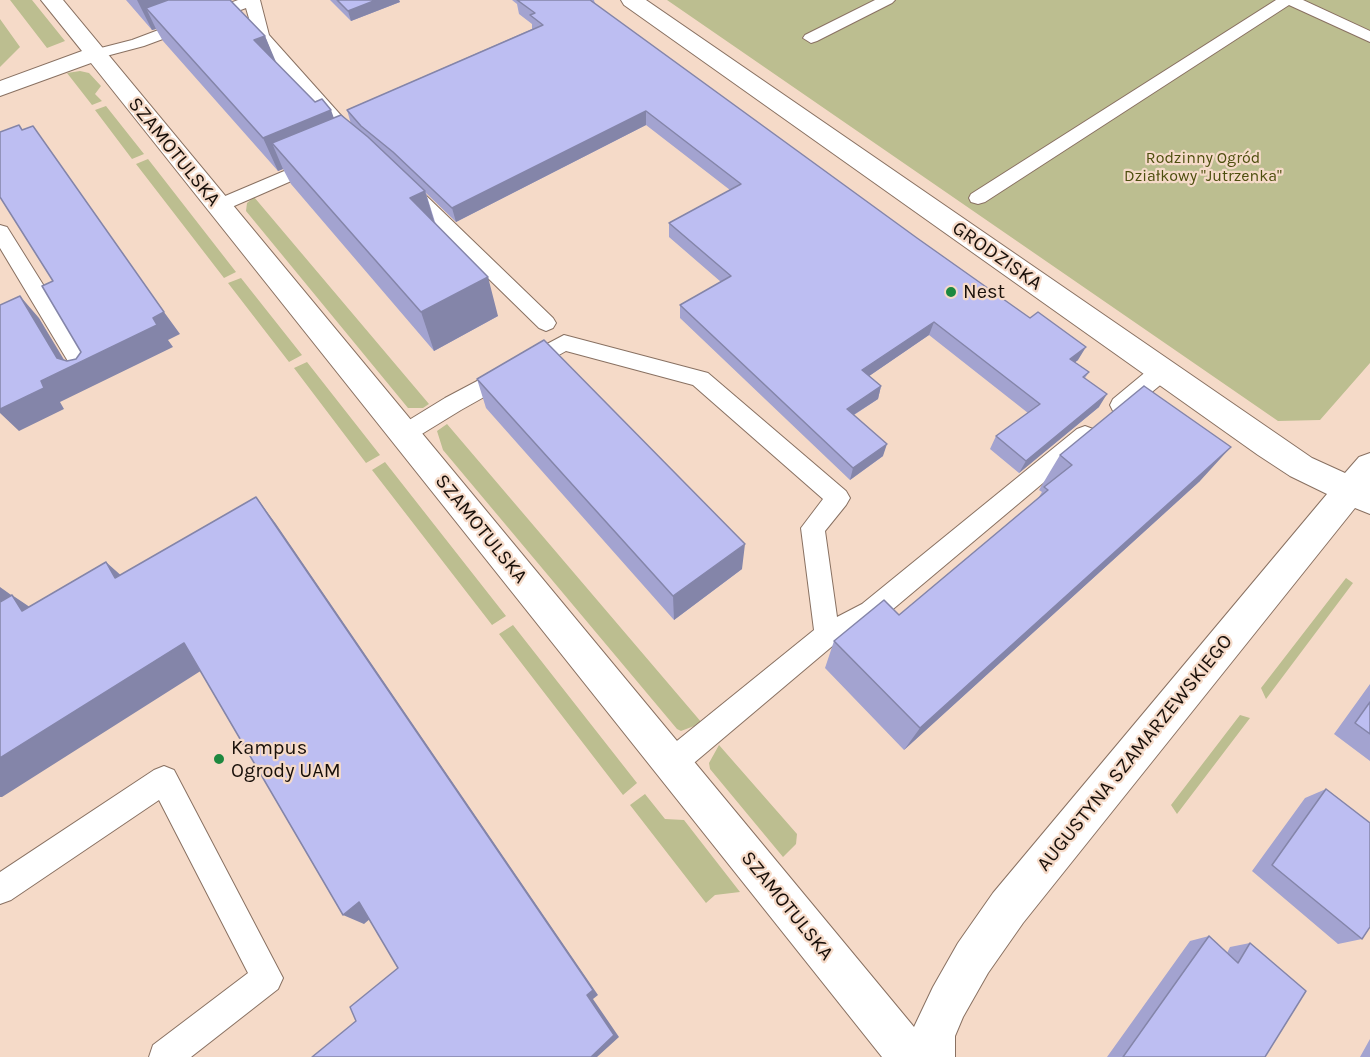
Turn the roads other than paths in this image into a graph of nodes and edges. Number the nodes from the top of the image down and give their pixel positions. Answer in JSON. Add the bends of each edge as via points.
{"nodes":[{"id":1,"x":52,"y":0,"type":"edge"},
{"id":2,"x":632,"y":0,"type":"edge"},
{"id":3,"x":886,"y":0,"type":"edge"},
{"id":4,"x":1288,"y":0,"type":"edge"},
{"id":5,"x":1370,"y":37,"type":"edge"},
{"id":6,"x":811,"y":38,"type":"dead end"},
{"id":7,"x":95,"y":54,"type":"junction"},
{"id":8,"x":0,"y":89,"type":"edge"},
{"id":9,"x":350,"y":137,"type":"edge"},
{"id":10,"x":329,"y":158,"type":"edge"},
{"id":11,"x":399,"y":180,"type":"edge"},
{"id":12,"x":978,"y":198,"type":"dead end"},
{"id":13,"x":218,"y":206,"type":"junction"},
{"id":14,"x":0,"y":232,"type":"edge"},
{"id":15,"x":546,"y":323,"type":"dead end"},
{"id":16,"x":1162,"y":371,"type":"junction"},
{"id":17,"x":86,"y":372,"type":"edge"},
{"id":18,"x":404,"y":434,"type":"junction"},
{"id":19,"x":1364,"y":485,"type":"edge"},
{"id":20,"x":827,"y":635,"type":"junction"},
{"id":21,"x":672,"y":763,"type":"junction"},
{"id":22,"x":0,"y":889,"type":"edge"},
{"id":23,"x":165,"y":1057,"type":"edge"},
{"id":24,"x":910,"y":1057,"type":"edge"},
{"id":25,"x":933,"y":1057,"type":"edge"}],
"edges":[{"from":1,"to":7,"type":"street","name":"SZAMOTULSKA"},
{"from":2,"to":16,"type":"street","name":"GRODZISKA"},
{"from":3,"to":6,"type":"lane"},
{"from":4,"to":5,"type":"lane"},
{"from":4,"to":12,"type":"lane"},
{"from":7,"to":8,"type":"street"},
{"from":7,"to":9,"type":"lane","via":[[138,43],[252,0],[261,36]]},
{"from":7,"to":13,"type":"street","name":"SZAMOTULSKA"},
{"from":10,"to":13,"type":"lane"},
{"from":11,"to":15,"type":"lane"},
{"from":13,"to":18,"type":"street","name":"SZAMOTULSKA"},
{"from":14,"to":17,"type":"lane"},
{"from":16,"to":19,"type":"street","name":"GRODZISKA","via":[[1301,467]]},
{"from":16,"to":20,"type":"lane","via":[[871,612]]},
{"from":18,"to":20,"type":"lane","via":[[564,343],[700,379],[838,498],[813,528]]},
{"from":18,"to":21,"type":"street","name":"SZAMOTULSKA"},
{"from":19,"to":25,"type":"street","name":"AUGUSTYNA SZAMARZEWSKIEGO","via":[[1008,908],[973,957],[948,1002],[933,1035]]},
{"from":20,"to":21,"type":"lane"},
{"from":21,"to":24,"type":"street","name":"SZAMOTULSKA"},
{"from":22,"to":23,"type":"lane","via":[[164,780],[267,978]]}]}
